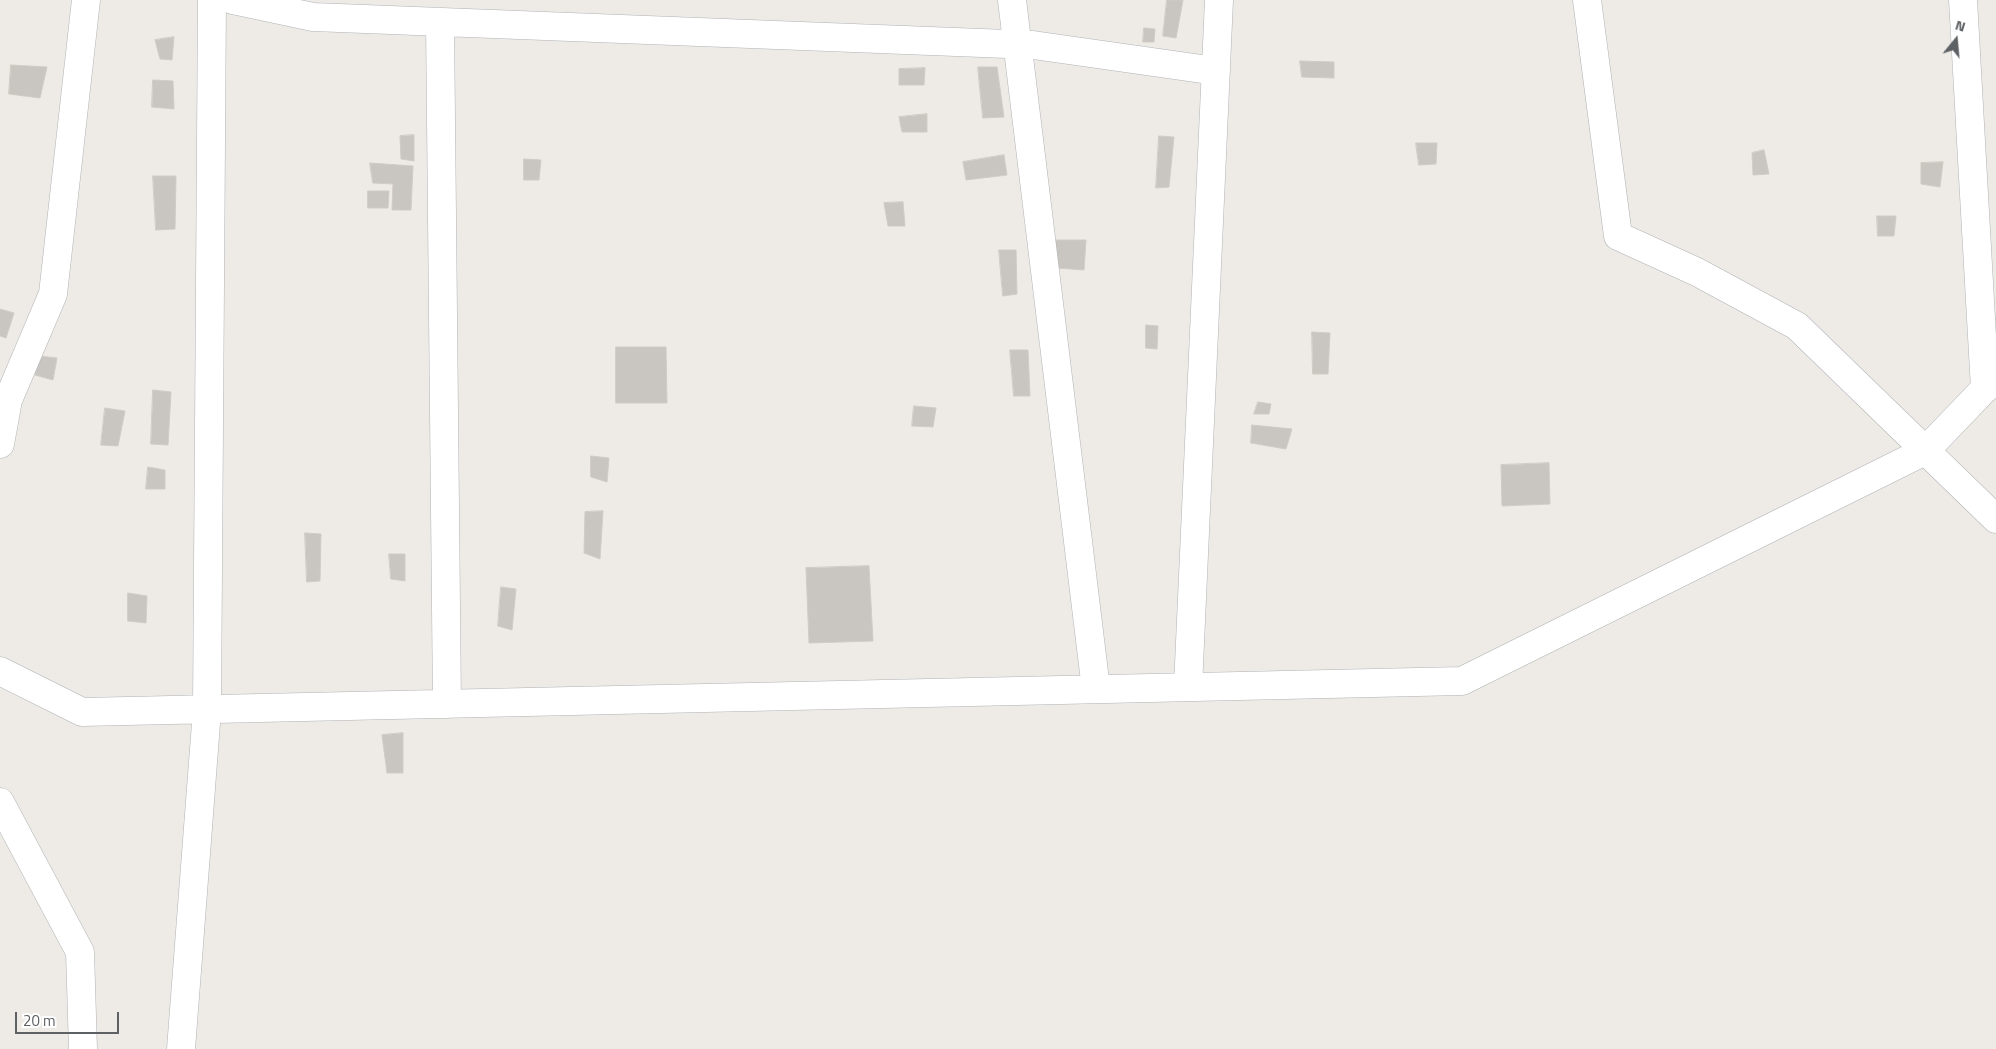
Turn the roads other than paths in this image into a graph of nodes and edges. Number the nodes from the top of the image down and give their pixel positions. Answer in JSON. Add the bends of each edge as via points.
{"nodes":[{"id":1,"x":86,"y":0,"type":"edge"},
{"id":2,"x":212,"y":0,"type":"edge"},
{"id":3,"x":233,"y":0,"type":"edge"},
{"id":4,"x":1012,"y":0,"type":"edge"},
{"id":5,"x":1219,"y":0,"type":"edge"},
{"id":6,"x":1587,"y":0,"type":"edge"},
{"id":7,"x":1963,"y":0,"type":"edge"},
{"id":8,"x":440,"y":22,"type":"junction"},
{"id":9,"x":1017,"y":44,"type":"junction"},
{"id":10,"x":1216,"y":71,"type":"junction"},
{"id":11,"x":1990,"y":383,"type":"edge"},
{"id":12,"x":0,"y":444,"type":"edge"},
{"id":13,"x":1926,"y":451,"type":"junction"},
{"id":14,"x":1996,"y":519,"type":"edge"},
{"id":15,"x":0,"y":671,"type":"edge"},
{"id":16,"x":1188,"y":687,"type":"junction"},
{"id":17,"x":1096,"y":689,"type":"junction"},
{"id":18,"x":447,"y":704,"type":"junction"},
{"id":19,"x":206,"y":710,"type":"junction"},
{"id":20,"x":0,"y":802,"type":"edge"},
{"id":21,"x":83,"y":1049,"type":"edge"},
{"id":22,"x":180,"y":1049,"type":"edge"}],
"edges":[{"from":1,"to":12,"type":"street","via":[[53,294],[8,400]]},
{"from":2,"to":19,"type":"street"},
{"from":3,"to":8,"type":"street","via":[[313,17]]},
{"from":4,"to":9,"type":"street"},
{"from":5,"to":10,"type":"street"},
{"from":6,"to":13,"type":"street","via":[[1618,236],[1696,272],[1797,326]]},
{"from":7,"to":11,"type":"street"},
{"from":8,"to":9,"type":"street"},
{"from":8,"to":18,"type":"street"},
{"from":9,"to":10,"type":"street"},
{"from":9,"to":17,"type":"street"},
{"from":10,"to":16,"type":"street"},
{"from":11,"to":13,"type":"street"},
{"from":13,"to":14,"type":"street"},
{"from":13,"to":16,"type":"street","via":[[1462,681]]},
{"from":15,"to":19,"type":"street","via":[[82,712]]},
{"from":16,"to":17,"type":"street"},
{"from":17,"to":18,"type":"street"},
{"from":18,"to":19,"type":"street"},
{"from":19,"to":22,"type":"street"},
{"from":20,"to":21,"type":"street","via":[[80,952]]}]}
